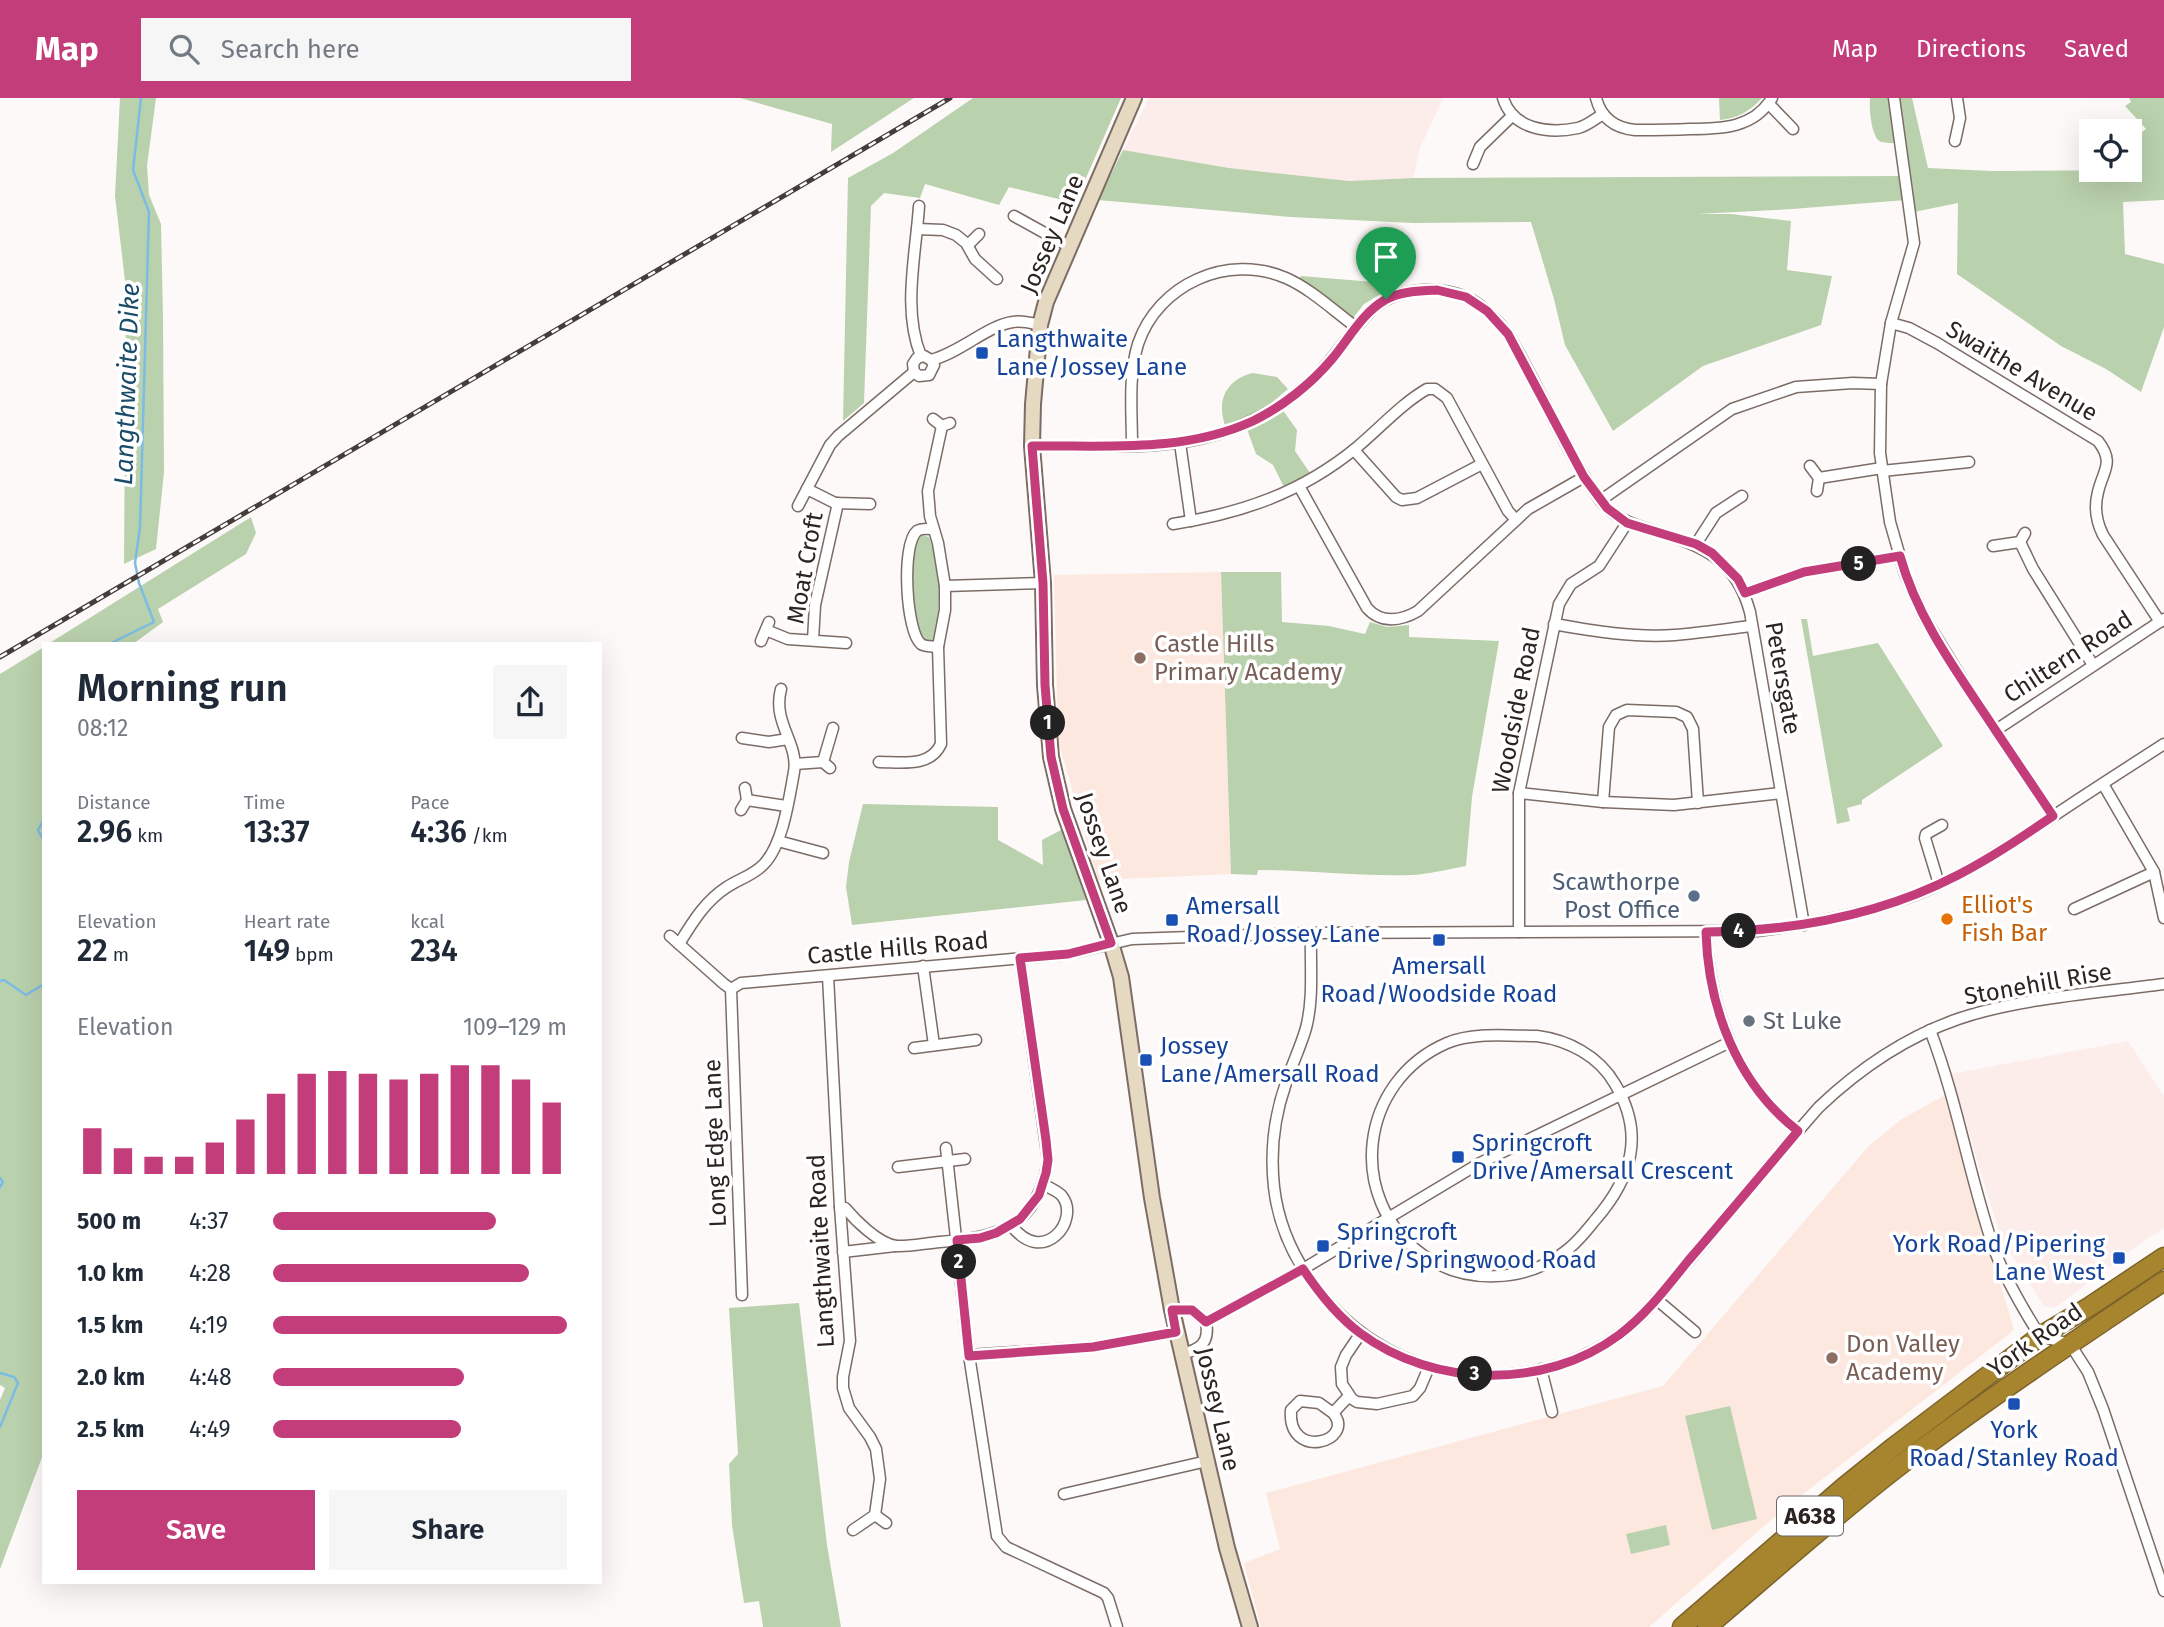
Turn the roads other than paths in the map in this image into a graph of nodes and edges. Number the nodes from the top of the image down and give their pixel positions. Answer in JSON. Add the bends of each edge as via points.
{"nodes":[{"id":1,"x":1134,"y":98,"type":"edge"},
{"id":2,"x":1503,"y":98,"type":"edge"},
{"id":3,"x":1596,"y":98,"type":"edge"},
{"id":4,"x":1894,"y":98,"type":"edge"},
{"id":5,"x":1957,"y":98,"type":"edge"},
{"id":6,"x":1770,"y":101,"type":"edge"},
{"id":7,"x":1603,"y":114,"type":"junction"},
{"id":8,"x":1513,"y":115,"type":"junction"},
{"id":9,"x":1793,"y":129,"type":"dead end"},
{"id":10,"x":1955,"y":141,"type":"dead end"},
{"id":11,"x":1473,"y":164,"type":"dead end"},
{"id":12,"x":919,"y":206,"type":"dead end"},
{"id":13,"x":1014,"y":216,"type":"dead end"},
{"id":14,"x":918,"y":229,"type":"junction"},
{"id":15,"x":979,"y":234,"type":"dead end"},
{"id":16,"x":968,"y":245,"type":"junction"},
{"id":17,"x":1070,"y":247,"type":"junction"},
{"id":18,"x":997,"y":279,"type":"dead end"},
{"id":19,"x":1891,"y":323,"type":"junction"},
{"id":20,"x":1040,"y":325,"type":"junction"},
{"id":21,"x":1356,"y":327,"type":"junction"},
{"id":22,"x":921,"y":356,"type":"junction"},
{"id":23,"x":932,"y":360,"type":"junction"},
{"id":24,"x":914,"y":372,"type":"junction"},
{"id":25,"x":1881,"y":384,"type":"junction"},
{"id":26,"x":933,"y":419,"type":"dead end"},
{"id":27,"x":1180,"y":443,"type":"junction"},
{"id":28,"x":1132,"y":445,"type":"junction"},
{"id":29,"x":1032,"y":446,"type":"junction"},
{"id":30,"x":1354,"y":450,"type":"junction"},
{"id":31,"x":1969,"y":462,"type":"dead end"},
{"id":32,"x":1482,"y":464,"type":"junction"},
{"id":33,"x":1810,"y":466,"type":"dead end"},
{"id":34,"x":1882,"y":469,"type":"junction"},
{"id":35,"x":1584,"y":477,"type":"junction"},
{"id":36,"x":1819,"y":478,"type":"junction"},
{"id":37,"x":1299,"y":486,"type":"junction"},
{"id":38,"x":807,"y":489,"type":"junction"},
{"id":39,"x":1817,"y":491,"type":"dead end"},
{"id":40,"x":1742,"y":496,"type":"dead end"},
{"id":41,"x":1601,"y":500,"type":"junction"},
{"id":42,"x":838,"y":503,"type":"junction"},
{"id":43,"x":870,"y":504,"type":"dead end"},
{"id":44,"x":798,"y":506,"type":"dead end"},
{"id":45,"x":1516,"y":520,"type":"junction"},
{"id":46,"x":1191,"y":521,"type":"junction"},
{"id":47,"x":1627,"y":523,"type":"junction"},
{"id":48,"x":1173,"y":524,"type":"dead end"},
{"id":49,"x":933,"y":528,"type":"junction"},
{"id":50,"x":1696,"y":544,"type":"junction"},
{"id":51,"x":1993,"y":546,"type":"dead end"},
{"id":52,"x":1900,"y":556,"type":"junction"},
{"id":53,"x":1043,"y":583,"type":"junction"},
{"id":54,"x":945,"y":586,"type":"junction"},
{"id":55,"x":1745,"y":593,"type":"junction"},
{"id":56,"x":2162,"y":620,"type":"edge"},
{"id":57,"x":1554,"y":624,"type":"junction"},
{"id":58,"x":1752,"y":626,"type":"junction"},
{"id":59,"x":813,"y":640,"type":"junction"},
{"id":60,"x":761,"y":641,"type":"dead end"},
{"id":61,"x":846,"y":643,"type":"dead end"},
{"id":62,"x":938,"y":646,"type":"junction"},
{"id":63,"x":2093,"y":665,"type":"junction"},
{"id":64,"x":781,"y":689,"type":"dead end"},
{"id":65,"x":833,"y":727,"type":"dead end"},
{"id":66,"x":1996,"y":730,"type":"junction"},
{"id":67,"x":742,"y":738,"type":"dead end"},
{"id":68,"x":788,"y":739,"type":"junction"},
{"id":69,"x":2164,"y":744,"type":"edge"},
{"id":70,"x":879,"y":762,"type":"dead end"},
{"id":71,"x":795,"y":764,"type":"junction"},
{"id":72,"x":2103,"y":784,"type":"junction"},
{"id":73,"x":746,"y":788,"type":"dead end"},
{"id":74,"x":1519,"y":793,"type":"junction"},
{"id":75,"x":1782,"y":793,"type":"junction"},
{"id":76,"x":747,"y":800,"type":"junction"},
{"id":77,"x":1603,"y":802,"type":"junction"},
{"id":78,"x":1698,"y":803,"type":"junction"},
{"id":79,"x":786,"y":806,"type":"junction"},
{"id":80,"x":741,"y":810,"type":"dead end"},
{"id":81,"x":2053,"y":816,"type":"junction"},
{"id":82,"x":1942,"y":825,"type":"dead end"},
{"id":83,"x":778,"y":841,"type":"junction"},
{"id":84,"x":823,"y":853,"type":"dead end"},
{"id":85,"x":2154,"y":872,"type":"junction"},
{"id":86,"x":1939,"y":884,"type":"junction"},
{"id":87,"x":2074,"y":909,"type":"dead end"},
{"id":88,"x":2164,"y":918,"type":"edge"},
{"id":89,"x":1804,"y":925,"type":"junction"},
{"id":90,"x":1520,"y":932,"type":"junction"},
{"id":91,"x":1706,"y":932,"type":"junction"},
{"id":92,"x":1311,"y":933,"type":"junction"},
{"id":93,"x":670,"y":936,"type":"dead end"},
{"id":94,"x":1111,"y":943,"type":"junction"},
{"id":95,"x":679,"y":944,"type":"junction"},
{"id":96,"x":1020,"y":958,"type":"junction"},
{"id":97,"x":923,"y":966,"type":"junction"},
{"id":98,"x":828,"y":976,"type":"junction"},
{"id":99,"x":2164,"y":984,"type":"edge"},
{"id":100,"x":731,"y":989,"type":"junction"},
{"id":101,"x":1930,"y":1030,"type":"junction"},
{"id":102,"x":976,"y":1040,"type":"dead end"},
{"id":103,"x":1730,"y":1042,"type":"junction"},
{"id":104,"x":934,"y":1045,"type":"junction"},
{"id":105,"x":914,"y":1048,"type":"dead end"},
{"id":106,"x":1622,"y":1094,"type":"junction"},
{"id":107,"x":1798,"y":1131,"type":"junction"},
{"id":108,"x":946,"y":1148,"type":"dead end"},
{"id":109,"x":965,"y":1159,"type":"dead end"},
{"id":110,"x":947,"y":1162,"type":"junction"},
{"id":111,"x":898,"y":1167,"type":"dead end"},
{"id":112,"x":1043,"y":1184,"type":"junction"},
{"id":113,"x":840,"y":1208,"type":"junction"},
{"id":114,"x":1388,"y":1217,"type":"junction"},
{"id":115,"x":1011,"y":1225,"type":"junction"},
{"id":116,"x":957,"y":1240,"type":"junction"},
{"id":117,"x":895,"y":1246,"type":"junction"},
{"id":118,"x":843,"y":1252,"type":"junction"},
{"id":119,"x":2164,"y":1257,"type":"edge"},
{"id":120,"x":1303,"y":1269,"type":"junction"},
{"id":121,"x":2164,"y":1281,"type":"edge"},
{"id":122,"x":742,"y":1295,"type":"dead end"},
{"id":123,"x":1656,"y":1299,"type":"junction"},
{"id":124,"x":1172,"y":1310,"type":"junction"},
{"id":125,"x":1206,"y":1322,"type":"junction"},
{"id":126,"x":1176,"y":1332,"type":"junction"},
{"id":127,"x":1695,"y":1332,"type":"dead end"},
{"id":128,"x":1361,"y":1333,"type":"junction"},
{"id":129,"x":2040,"y":1336,"type":"junction"},
{"id":130,"x":2070,"y":1344,"type":"junction"},
{"id":131,"x":1181,"y":1354,"type":"junction"},
{"id":132,"x":969,"y":1356,"type":"junction"},
{"id":133,"x":1429,"y":1367,"type":"junction"},
{"id":134,"x":1541,"y":1369,"type":"junction"},
{"id":135,"x":1349,"y":1396,"type":"junction"},
{"id":136,"x":1552,"y":1412,"type":"dead end"},
{"id":137,"x":1333,"y":1413,"type":"junction"},
{"id":138,"x":1207,"y":1461,"type":"junction"},
{"id":139,"x":1064,"y":1494,"type":"dead end"},
{"id":140,"x":875,"y":1515,"type":"junction"},
{"id":141,"x":886,"y":1523,"type":"dead end"},
{"id":142,"x":853,"y":1530,"type":"dead end"},
{"id":143,"x":2164,"y":1591,"type":"edge"},
{"id":144,"x":1117,"y":1627,"type":"edge"},
{"id":145,"x":1250,"y":1627,"type":"edge"},
{"id":146,"x":1682,"y":1627,"type":"edge"},
{"id":147,"x":1707,"y":1627,"type":"edge"}],
"edges":[{"from":1,"to":17,"type":"street","name":"Jossey Lane"},
{"from":2,"to":8,"type":"street"},
{"from":3,"to":7,"type":"street"},
{"from":4,"to":19,"type":"street","via":[[1913,243]]},
{"from":5,"to":10,"type":"street","via":[[1960,118]]},
{"from":6,"to":7,"type":"street","via":[[1749,121],[1724,129],[1634,130],[1615,125]]},
{"from":6,"to":9,"type":"street"},
{"from":7,"to":8,"type":"street","via":[[1578,128],[1546,131],[1525,125]]},
{"from":8,"to":11,"type":"street","via":[[1480,147]]},
{"from":12,"to":14,"type":"street"},
{"from":13,"to":17,"type":"street"},
{"from":14,"to":16,"type":"street","via":[[950,232]]},
{"from":14,"to":22,"type":"street","via":[[911,315]]},
{"from":15,"to":16,"type":"street"},
{"from":16,"to":18,"type":"street","via":[[975,259]]},
{"from":17,"to":20,"type":"street","name":"Jossey Lane"},
{"from":19,"to":25,"type":"street"},
{"from":19,"to":56,"type":"street","name":"Swaithe Avenue","via":[[1937,343],[2098,441],[2108,460],[2098,491],[2097,522]]},
{"from":20,"to":23,"type":"street","via":[[1002,324]]},
{"from":20,"to":29,"type":"street","name":"Jossey Lane"},
{"from":21,"to":27,"type":"street","name":"Petersgate","via":[[1311,381],[1273,410],[1227,431]]},
{"from":21,"to":28,"type":"street","via":[[1300,285],[1273,274],[1236,270],[1198,278],[1167,298],[1150,319],[1139,344],[1133,368]]},
{"from":21,"to":35,"type":"street","name":"Petersgate","via":[[1386,299],[1404,293],[1437,290],[1466,297],[1508,334]]},
{"from":22,"to":23,"type":"street"},
{"from":22,"to":24,"type":"street","via":[[913,364]]},
{"from":23,"to":24,"type":"street","via":[[929,375]]},
{"from":24,"to":38,"type":"street","via":[[838,436]]},
{"from":25,"to":34,"type":"street"},
{"from":25,"to":41,"type":"street","via":[[1797,387],[1732,409]]},
{"from":26,"to":49,"type":"street","via":[[946,425],[928,491]]},
{"from":27,"to":28,"type":"street","name":"Petersgate"},
{"from":27,"to":46,"type":"street"},
{"from":28,"to":29,"type":"street","name":"Petersgate"},
{"from":29,"to":53,"type":"street","name":"Jossey Lane"},
{"from":30,"to":32,"type":"street","via":[[1402,500],[1417,498]]},
{"from":30,"to":32,"type":"street","via":[[1421,392],[1435,389],[1447,398]]},
{"from":30,"to":37,"type":"street"},
{"from":31,"to":34,"type":"street"},
{"from":32,"to":45,"type":"street"},
{"from":33,"to":36,"type":"street"},
{"from":34,"to":36,"type":"street"},
{"from":34,"to":52,"type":"street"},
{"from":35,"to":41,"type":"street","name":"Petersgate"},
{"from":35,"to":45,"type":"street"},
{"from":36,"to":39,"type":"street"},
{"from":37,"to":45,"type":"street","via":[[1367,608],[1394,620],[1418,611]]},
{"from":37,"to":46,"type":"street","via":[[1230,514]]},
{"from":38,"to":42,"type":"street","name":"Moat Croft"},
{"from":38,"to":44,"type":"street"},
{"from":40,"to":50,"type":"street","via":[[1716,513]]},
{"from":41,"to":47,"type":"street","name":"Petersgate"},
{"from":42,"to":43,"type":"street","name":"Moat Croft"},
{"from":42,"to":59,"type":"street","name":"Moat Croft"},
{"from":46,"to":48,"type":"street"},
{"from":47,"to":50,"type":"street","name":"Petersgate"},
{"from":47,"to":57,"type":"street","name":"Woodside Road","via":[[1599,566],[1564,593]]},
{"from":49,"to":54,"type":"street"},
{"from":49,"to":62,"type":"street","via":[[915,533],[906,573],[919,641]]},
{"from":50,"to":55,"type":"street","name":"Petersgate","via":[[1727,567]]},
{"from":51,"to":63,"type":"street","via":[[2022,538],[2033,569]]},
{"from":52,"to":55,"type":"street","via":[[1804,572]]},
{"from":52,"to":66,"type":"street","via":[[1924,617]]},
{"from":53,"to":54,"type":"street"},
{"from":53,"to":94,"type":"street","name":"Jossey Lane","via":[[1045,685],[1054,777]]},
{"from":54,"to":62,"type":"street"},
{"from":55,"to":58,"type":"street","name":"Petersgate"},
{"from":56,"to":63,"type":"street","name":"Chiltern Road"},
{"from":57,"to":58,"type":"street","via":[[1651,635]]},
{"from":57,"to":74,"type":"street","name":"Woodside Road"},
{"from":58,"to":75,"type":"street","name":"Petersgate"},
{"from":59,"to":60,"type":"street","via":[[788,639],[767,626]]},
{"from":59,"to":61,"type":"street"},
{"from":62,"to":70,"type":"street","via":[[942,736],[937,751],[918,762]]},
{"from":63,"to":66,"type":"street","name":"Chiltern Road"},
{"from":64,"to":68,"type":"street","via":[[778,709]]},
{"from":65,"to":71,"type":"street","via":[[827,765]]},
{"from":66,"to":81,"type":"street"},
{"from":67,"to":68,"type":"street"},
{"from":68,"to":71,"type":"street"},
{"from":69,"to":72,"type":"street","name":"Castle Hills Road"},
{"from":71,"to":79,"type":"street"},
{"from":72,"to":81,"type":"street","name":"Castle Hills Road"},
{"from":72,"to":85,"type":"street"},
{"from":73,"to":76,"type":"street"},
{"from":74,"to":77,"type":"street"},
{"from":74,"to":90,"type":"street","name":"Woodside Road"},
{"from":75,"to":78,"type":"street"},
{"from":75,"to":89,"type":"street","name":"Petersgate"},
{"from":76,"to":79,"type":"street"},
{"from":76,"to":80,"type":"street"},
{"from":77,"to":78,"type":"street"},
{"from":77,"to":78,"type":"street","via":[[1609,727],[1616,715],[1627,710],[1676,712],[1687,717],[1693,729]]},
{"from":79,"to":83,"type":"street"},
{"from":81,"to":86,"type":"street","name":"Castle Hills Road"},
{"from":82,"to":86,"type":"street","via":[[1925,838]]},
{"from":83,"to":84,"type":"street"},
{"from":83,"to":95,"type":"street","via":[[757,870],[707,903]]},
{"from":85,"to":87,"type":"street"},
{"from":85,"to":88,"type":"street"},
{"from":86,"to":89,"type":"street","name":"Castle Hills Road","via":[[1860,913]]},
{"from":89,"to":91,"type":"street","name":"Castle Hills Road"},
{"from":90,"to":91,"type":"street","name":"Castle Hills Road"},
{"from":90,"to":92,"type":"street","name":"Castle Hills Road"},
{"from":91,"to":103,"type":"street","via":[[1713,988]]},
{"from":92,"to":94,"type":"street","name":"Castle Hills Road"},
{"from":92,"to":120,"type":"street","name":"Stonehill Rise","via":[[1306,1031],[1280,1100],[1272,1140],[1279,1212]]},
{"from":93,"to":95,"type":"street"},
{"from":94,"to":96,"type":"street","name":"Castle Hills Road","via":[[1068,954]]},
{"from":94,"to":124,"type":"street","name":"Jossey Lane","via":[[1128,1017]]},
{"from":95,"to":100,"type":"street"},
{"from":96,"to":97,"type":"street","name":"Castle Hills Road"},
{"from":96,"to":112,"type":"street","via":[[1048,1160]]},
{"from":97,"to":98,"type":"street","name":"Castle Hills Road"},
{"from":97,"to":104,"type":"street"},
{"from":98,"to":100,"type":"street","name":"Castle Hills Road","via":[[741,984]]},
{"from":98,"to":113,"type":"street","name":"Langthwaite Road"},
{"from":99,"to":101,"type":"street","name":"Stonehill Rise","via":[[2017,1004]]},
{"from":100,"to":122,"type":"street","name":"Long Edge Lane"},
{"from":101,"to":107,"type":"street","name":"Stonehill Rise","via":[[1888,1052],[1840,1087]]},
{"from":101,"to":129,"type":"street","via":[[1945,1068],[1994,1248]]},
{"from":102,"to":104,"type":"street"},
{"from":103,"to":106,"type":"street"},
{"from":103,"to":107,"type":"street","via":[[1773,1108]]},
{"from":104,"to":105,"type":"street"},
{"from":106,"to":114,"type":"street","via":[[1480,1163]]},
{"from":106,"to":114,"type":"street","via":[[1632,1130],[1625,1178],[1581,1237],[1540,1267],[1494,1276],[1465,1274],[1433,1262],[1414,1248]]},
{"from":106,"to":114,"type":"street","via":[[1611,1076],[1585,1053],[1551,1038],[1478,1037],[1446,1044],[1405,1073],[1377,1117],[1371,1146],[1373,1179]]},
{"from":107,"to":123,"type":"street","name":"Stonehill Rise"},
{"from":108,"to":110,"type":"street"},
{"from":109,"to":110,"type":"street"},
{"from":110,"to":111,"type":"street"},
{"from":110,"to":116,"type":"street"},
{"from":112,"to":115,"type":"street","via":[[1031,1206]]},
{"from":112,"to":115,"type":"street","via":[[1060,1194],[1067,1206],[1058,1233],[1035,1243],[1023,1239]]},
{"from":113,"to":117,"type":"street"},
{"from":113,"to":118,"type":"street","name":"Langthwaite Road"},
{"from":114,"to":120,"type":"street"},
{"from":115,"to":116,"type":"street","via":[[980,1238]]},
{"from":116,"to":117,"type":"street"},
{"from":116,"to":132,"type":"street"},
{"from":117,"to":118,"type":"street"},
{"from":118,"to":140,"type":"street","name":"Langthwaite Road","via":[[850,1341],[843,1388],[849,1408],[876,1449],[880,1479]]},
{"from":119,"to":129,"type":"highway","name":"York Road","number":"A638"},
{"from":120,"to":125,"type":"street"},
{"from":120,"to":128,"type":"street","name":"Stonehill Rise","via":[[1338,1313]]},
{"from":121,"to":130,"type":"highway","name":"York Road","number":"A638"},
{"from":123,"to":127,"type":"street"},
{"from":123,"to":134,"type":"street","name":"Stonehill Rise","via":[[1604,1345]]},
{"from":124,"to":125,"type":"street","via":[[1192,1310]]},
{"from":124,"to":126,"type":"street","name":"Jossey Lane"},
{"from":125,"to":131,"type":"street","via":[[1203,1345]]},
{"from":126,"to":131,"type":"street","name":"Jossey Lane"},
{"from":126,"to":132,"type":"street","via":[[1093,1347]]},
{"from":128,"to":133,"type":"street","name":"Stonehill Rise","via":[[1385,1349]]},
{"from":128,"to":135,"type":"street","via":[[1340,1367]]},
{"from":129,"to":130,"type":"street"},
{"from":129,"to":146,"type":"highway","name":"York Road","number":"A638","via":[[1844,1487]]},
{"from":130,"to":143,"type":"street","via":[[2103,1409]]},
{"from":130,"to":147,"type":"highway","name":"York Road","number":"A638","via":[[1875,1485]]},
{"from":131,"to":138,"type":"street","name":"Jossey Lane"},
{"from":132,"to":144,"type":"street","via":[[997,1536],[1006,1547],[1104,1593]]},
{"from":133,"to":134,"type":"street","name":"Stonehill Rise","via":[[1487,1375]]},
{"from":133,"to":135,"type":"street","via":[[1413,1396],[1377,1404],[1357,1402]]},
{"from":134,"to":136,"type":"street"},
{"from":135,"to":137,"type":"street"},
{"from":137,"to":137,"type":"street","via":[[1339,1426],[1329,1438],[1312,1442],[1292,1427],[1291,1410],[1300,1401],[1319,1403]]},
{"from":138,"to":139,"type":"street"},
{"from":138,"to":145,"type":"street","name":"Jossey Lane"},
{"from":140,"to":141,"type":"street"},
{"from":140,"to":142,"type":"street"}]}
